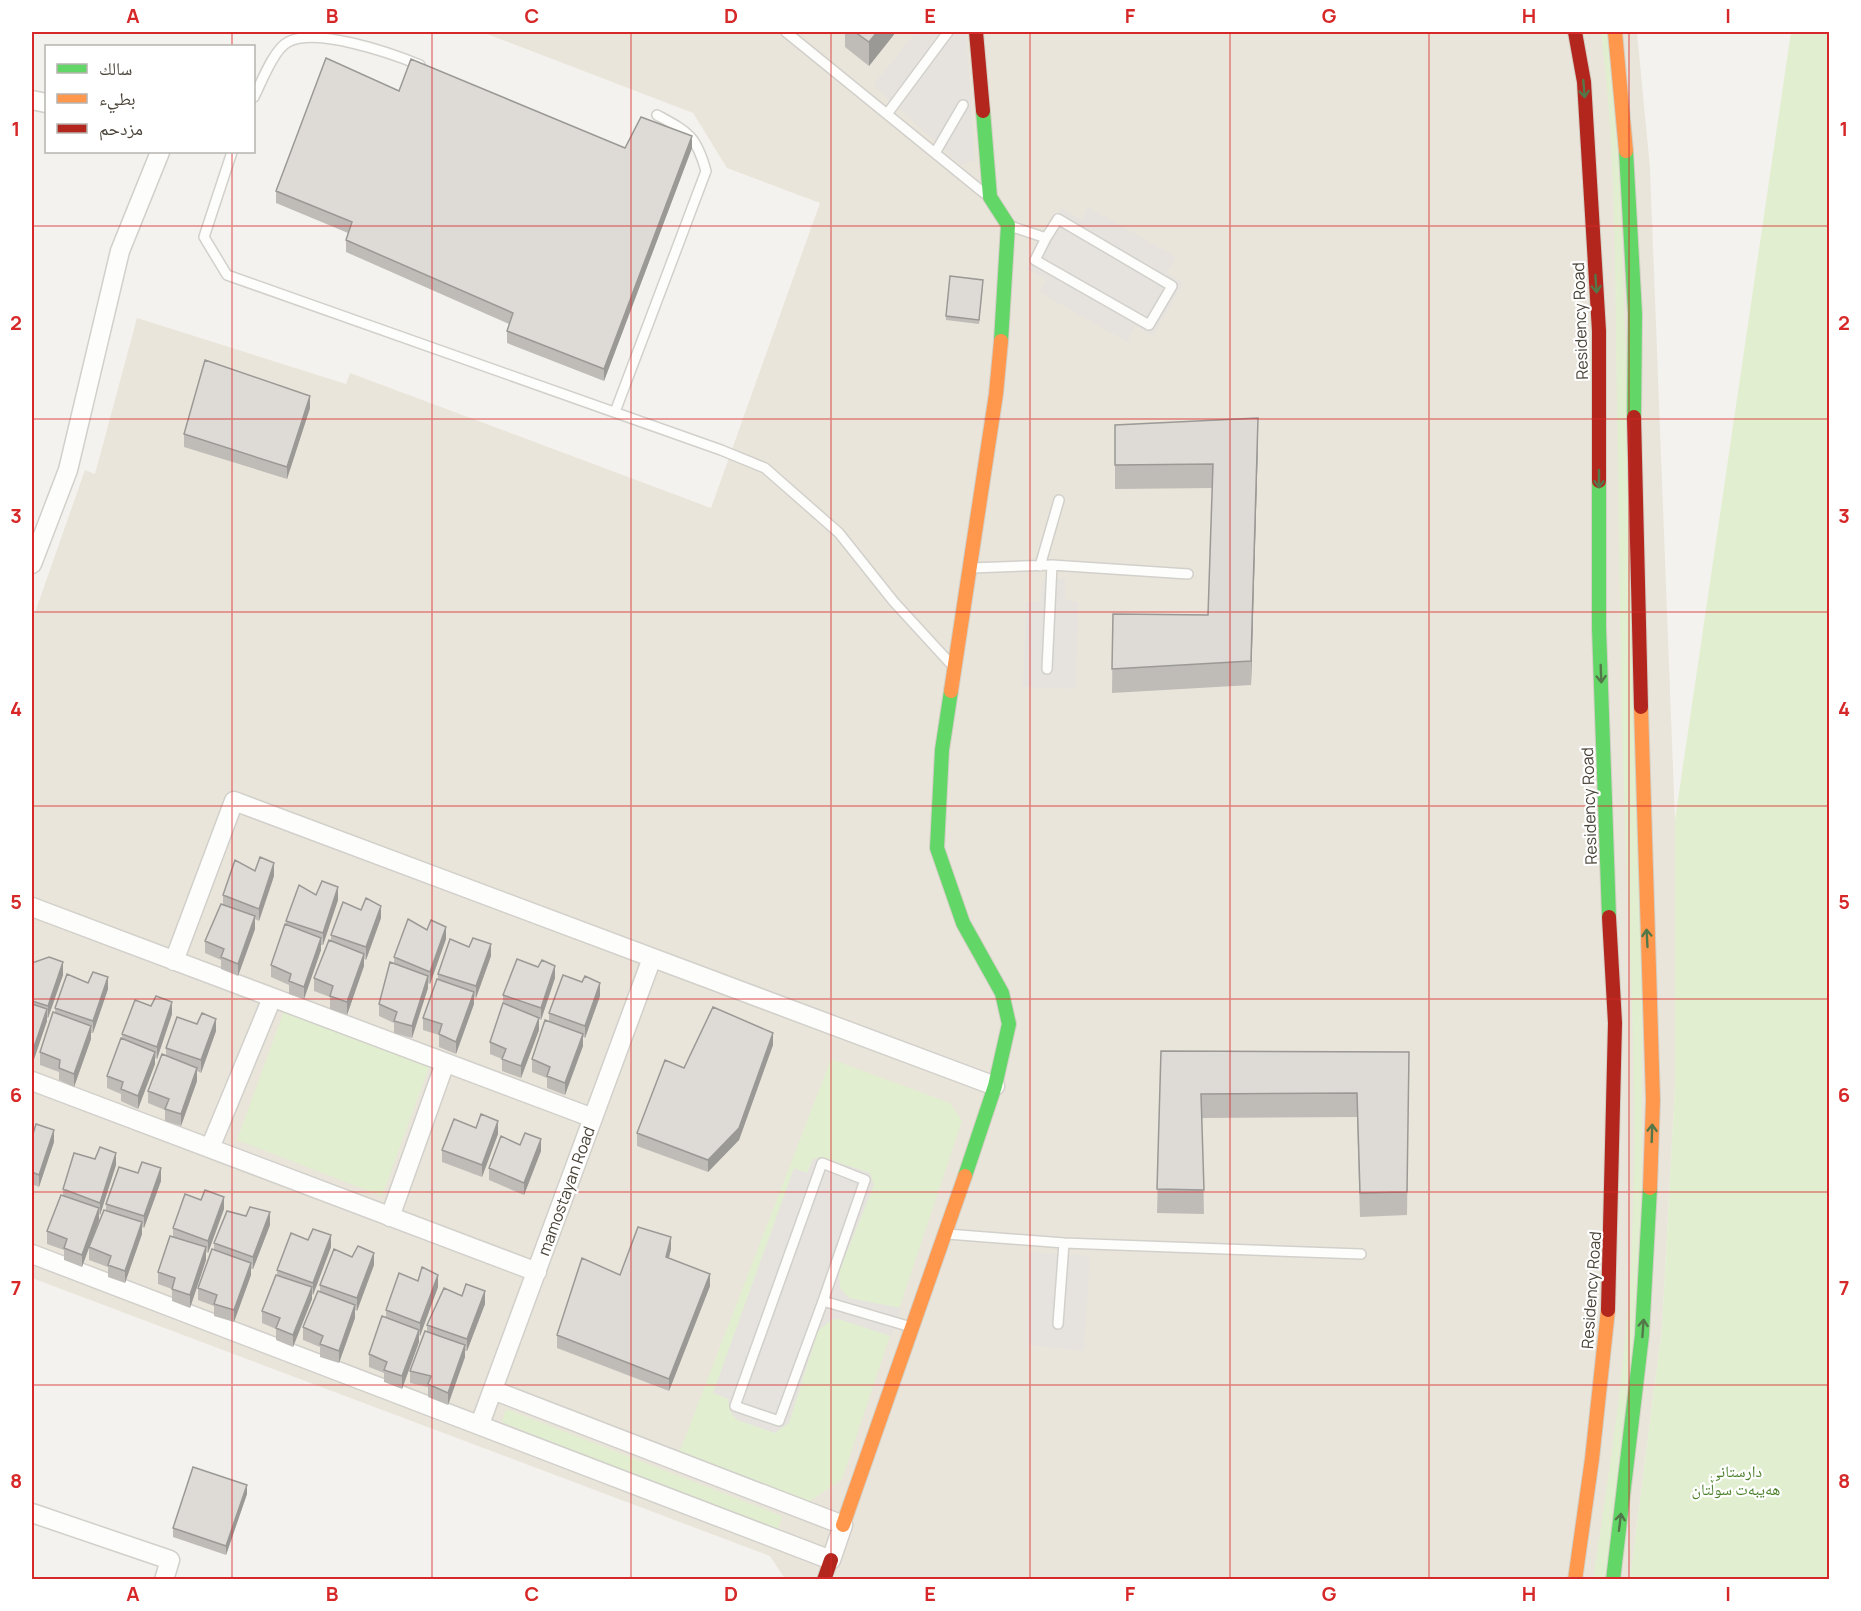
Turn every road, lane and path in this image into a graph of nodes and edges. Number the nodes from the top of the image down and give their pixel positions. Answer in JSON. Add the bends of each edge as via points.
{"nodes":[{"id":1,"x":786,"y":32,"type":"edge"},
{"id":2,"x":948,"y":32,"type":"edge"},
{"id":3,"x":976,"y":32,"type":"edge"},
{"id":4,"x":1575,"y":32,"type":"edge"},
{"id":5,"x":1615,"y":32,"type":"edge"},
{"id":6,"x":432,"y":70,"type":"edge"},
{"id":7,"x":255,"y":95,"type":"edge"},
{"id":8,"x":963,"y":105,"type":"dead end"},
{"id":9,"x":887,"y":114,"type":"junction"},
{"id":10,"x":657,"y":115,"type":"dead end"},
{"id":11,"x":160,"y":153,"type":"edge"},
{"id":12,"x":232,"y":153,"type":"edge"},
{"id":13,"x":935,"y":153,"type":"junction"},
{"id":14,"x":990,"y":197,"type":"junction"},
{"id":15,"x":1008,"y":225,"type":"junction"},
{"id":16,"x":1046,"y":238,"type":"junction"},
{"id":17,"x":615,"y":412,"type":"junction"},
{"id":18,"x":1059,"y":500,"type":"dead end"},
{"id":19,"x":32,"y":564,"type":"edge"},
{"id":20,"x":1052,"y":565,"type":"junction"},
{"id":21,"x":1040,"y":566,"type":"junction"},
{"id":22,"x":971,"y":568,"type":"junction"},
{"id":23,"x":1188,"y":574,"type":"dead end"},
{"id":24,"x":953,"y":667,"type":"junction"},
{"id":25,"x":1047,"y":669,"type":"dead end"},
{"id":26,"x":32,"y":907,"type":"edge"},
{"id":27,"x":652,"y":958,"type":"junction"},
{"id":28,"x":174,"y":961,"type":"junction"},
{"id":29,"x":272,"y":998,"type":"junction"},
{"id":30,"x":445,"y":1063,"type":"junction"},
{"id":31,"x":32,"y":1081,"type":"edge"},
{"id":32,"x":995,"y":1086,"type":"junction"},
{"id":33,"x":593,"y":1118,"type":"junction"},
{"id":34,"x":210,"y":1148,"type":"junction"},
{"id":35,"x":390,"y":1217,"type":"junction"},
{"id":36,"x":945,"y":1234,"type":"junction"},
{"id":37,"x":1064,"y":1243,"type":"junction"},
{"id":38,"x":32,"y":1254,"type":"edge"},
{"id":39,"x":1361,"y":1254,"type":"dead end"},
{"id":40,"x":537,"y":1272,"type":"junction"},
{"id":41,"x":823,"y":1301,"type":"junction"},
{"id":42,"x":1058,"y":1324,"type":"dead end"},
{"id":43,"x":914,"y":1328,"type":"junction"},
{"id":44,"x":493,"y":1390,"type":"junction"},
{"id":45,"x":480,"y":1424,"type":"junction"},
{"id":46,"x":32,"y":1513,"type":"edge"},
{"id":47,"x":843,"y":1525,"type":"junction"},
{"id":48,"x":831,"y":1560,"type":"junction"},
{"id":49,"x":164,"y":1580,"type":"edge"},
{"id":50,"x":824,"y":1580,"type":"edge"},
{"id":51,"x":1575,"y":1580,"type":"edge"},
{"id":52,"x":1613,"y":1580,"type":"edge"}],
"edges":[{"from":1,"to":9,"type":"lane"},
{"from":2,"to":9,"type":"lane"},
{"from":3,"to":14,"type":"street"},
{"from":4,"to":51,"type":"street","name":"Residency Road","one_way":true,"via":[[1584,82],[1599,331],[1599,628],[1615,1023],[1610,1291],[1593,1459]]},
{"from":52,"to":5,"type":"street","one_way":true,"via":[[1642,1335],[1653,1100],[1634,493],[1635,314]]},
{"from":6,"to":7,"type":"lane","via":[[392,53],[312,36],[287,42]]},
{"from":8,"to":13,"type":"lane"},
{"from":9,"to":13,"type":"lane"},
{"from":10,"to":17,"type":"lane","via":[[679,127],[699,145],[706,171]]},
{"from":11,"to":19,"type":"street","via":[[120,251],[70,460]]},
{"from":12,"to":17,"type":"lane","via":[[204,237],[227,275]]},
{"from":13,"to":14,"type":"lane"},
{"from":14,"to":15,"type":"street"},
{"from":15,"to":16,"type":"lane"},
{"from":15,"to":22,"type":"street","via":[[996,394]]},
{"from":16,"to":16,"type":"lane","via":[[1058,219],[1172,286],[1149,325],[1035,260]]},
{"from":17,"to":24,"type":"lane","via":[[765,468],[839,533]]},
{"from":18,"to":21,"type":"lane"},
{"from":20,"to":21,"type":"lane"},
{"from":20,"to":23,"type":"lane"},
{"from":20,"to":25,"type":"lane"},
{"from":21,"to":22,"type":"lane"},
{"from":22,"to":24,"type":"street"},
{"from":24,"to":32,"type":"street","via":[[942,750],[937,848],[963,923],[1002,993],[1009,1024]]},
{"from":26,"to":28,"type":"street"},
{"from":27,"to":28,"type":"street","via":[[234,801]]},
{"from":27,"to":32,"type":"street"},
{"from":27,"to":33,"type":"street","name":"mamostayan Road"},
{"from":28,"to":29,"type":"street"},
{"from":29,"to":30,"type":"street"},
{"from":29,"to":34,"type":"street"},
{"from":30,"to":33,"type":"street"},
{"from":30,"to":35,"type":"street"},
{"from":31,"to":34,"type":"street"},
{"from":32,"to":36,"type":"street"},
{"from":33,"to":40,"type":"street","name":"mamostayan Road"},
{"from":34,"to":35,"type":"street"},
{"from":35,"to":40,"type":"street"},
{"from":36,"to":37,"type":"lane"},
{"from":36,"to":43,"type":"street"},
{"from":37,"to":39,"type":"lane"},
{"from":37,"to":42,"type":"lane"},
{"from":38,"to":45,"type":"street"},
{"from":40,"to":44,"type":"street","name":"mamostayan Road"},
{"from":41,"to":41,"type":"lane","via":[[865,1180],[822,1163],[735,1406],[778,1421]]},
{"from":41,"to":43,"type":"lane"},
{"from":43,"to":47,"type":"street"},
{"from":44,"to":45,"type":"street","name":"mamostayan Road"},
{"from":44,"to":47,"type":"street"},
{"from":45,"to":48,"type":"street"},
{"from":46,"to":49,"type":"street","via":[[170,1560]]},
{"from":47,"to":48,"type":"street"},
{"from":48,"to":50,"type":"street"}]}
